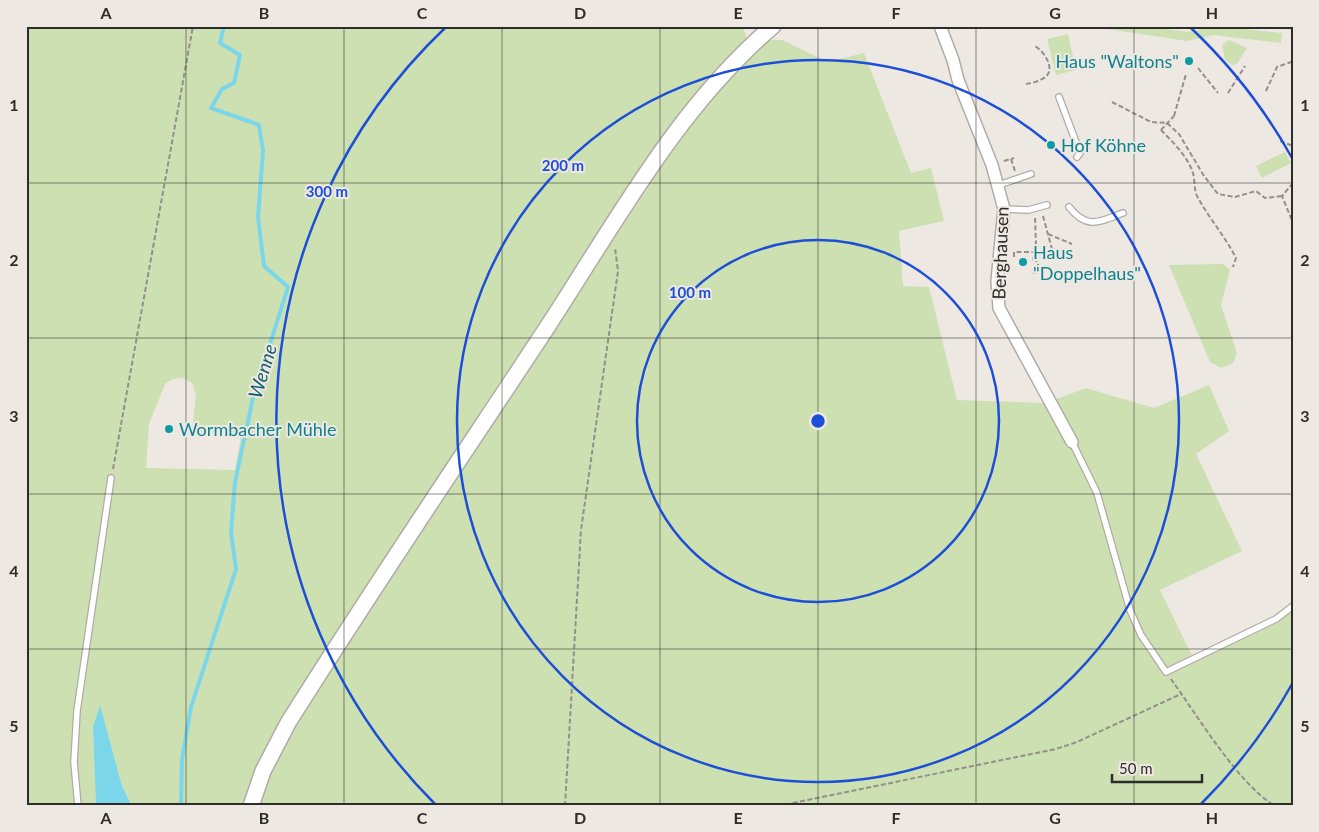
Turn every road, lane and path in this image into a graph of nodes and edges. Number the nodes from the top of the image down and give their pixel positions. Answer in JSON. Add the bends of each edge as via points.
{"nodes":[{"id":1,"x":193,"y":26,"type":"edge"},
{"id":2,"x":773,"y":26,"type":"edge"},
{"id":3,"x":940,"y":26,"type":"edge"},
{"id":4,"x":1035,"y":46,"type":"dead end"},
{"id":5,"x":1291,"y":62,"type":"dead end"},
{"id":6,"x":1245,"y":66,"type":"dead end"},
{"id":7,"x":1198,"y":68,"type":"dead end"},
{"id":8,"x":1186,"y":74,"type":"dead end"},
{"id":9,"x":1026,"y":84,"type":"dead end"},
{"id":10,"x":1266,"y":92,"type":"dead end"},
{"id":11,"x":1218,"y":93,"type":"dead end"},
{"id":12,"x":1228,"y":93,"type":"dead end"},
{"id":13,"x":1059,"y":97,"type":"dead end"},
{"id":14,"x":1112,"y":102,"type":"dead end"},
{"id":15,"x":1167,"y":123,"type":"junction"},
{"id":16,"x":1280,"y":141,"type":"dead end"},
{"id":17,"x":1293,"y":146,"type":"edge"},
{"id":18,"x":1077,"y":157,"type":"dead end"},
{"id":19,"x":1011,"y":159,"type":"dead end"},
{"id":20,"x":1031,"y":174,"type":"dead end"},
{"id":21,"x":1018,"y":178,"type":"junction"},
{"id":22,"x":1293,"y":183,"type":"edge"},
{"id":23,"x":999,"y":185,"type":"junction"},
{"id":24,"x":1282,"y":196,"type":"junction"},
{"id":25,"x":1070,"y":206,"type":"dead end"},
{"id":26,"x":1040,"y":207,"type":"junction"},
{"id":27,"x":1004,"y":209,"type":"junction"},
{"id":28,"x":1123,"y":213,"type":"dead end"},
{"id":29,"x":1293,"y":223,"type":"edge"},
{"id":30,"x":1048,"y":234,"type":"junction"},
{"id":31,"x":604,"y":238,"type":"junction"},
{"id":32,"x":1072,"y":244,"type":"dead end"},
{"id":33,"x":1035,"y":252,"type":"junction"},
{"id":34,"x":1053,"y":253,"type":"dead end"},
{"id":35,"x":1014,"y":257,"type":"dead end"},
{"id":36,"x":1233,"y":267,"type":"dead end"},
{"id":37,"x":1033,"y":273,"type":"dead end"},
{"id":38,"x":1072,"y":442,"type":"joint"},
{"id":39,"x":111,"y":478,"type":"joint"},
{"id":40,"x":1293,"y":606,"type":"edge"},
{"id":41,"x":1166,"y":672,"type":"junction"},
{"id":42,"x":1181,"y":694,"type":"junction"},
{"id":43,"x":1274,"y":805,"type":"edge"},
{"id":44,"x":78,"y":806,"type":"edge"},
{"id":45,"x":251,"y":806,"type":"edge"},
{"id":46,"x":565,"y":806,"type":"edge"},
{"id":47,"x":778,"y":806,"type":"edge"},
{"id":48,"x":1280,"y":806,"type":"edge"}],
"edges":[{"from":1,"to":39,"type":"path"},
{"from":2,"to":31,"type":"street","via":[[751,45],[688,115]]},
{"from":3,"to":23,"type":"street","name":"Berghausen"},
{"from":4,"to":9,"type":"path","via":[[1045,55],[1049,73],[1043,79]]},
{"from":5,"to":10,"type":"path","via":[[1277,67]]},
{"from":6,"to":12,"type":"path"},
{"from":7,"to":11,"type":"path"},
{"from":8,"to":15,"type":"path","bridge":true,"via":[[1174,116]]},
{"from":13,"to":18,"type":"lane","via":[[1080,153]]},
{"from":14,"to":15,"type":"path","via":[[1151,122]]},
{"from":15,"to":24,"type":"path","via":[[1179,134],[1218,194],[1235,197],[1256,191],[1265,198]]},
{"from":15,"to":36,"type":"path","bridge":true,"via":[[1161,130],[1176,144],[1192,169],[1196,194],[1236,258]]},
{"from":16,"to":17,"type":"path"},
{"from":19,"to":21,"type":"path"},
{"from":20,"to":21,"type":"lane"},
{"from":21,"to":23,"type":"lane"},
{"from":22,"to":24,"type":"path"},
{"from":23,"to":27,"type":"street","name":"Berghausen"},
{"from":24,"to":29,"type":"path"},
{"from":25,"to":28,"type":"lane","via":[[1078,219],[1089,222]]},
{"from":26,"to":27,"type":"lane"},
{"from":26,"to":30,"type":"path"},
{"from":26,"to":33,"type":"path"},
{"from":27,"to":38,"type":"street","name":"Berghausen","via":[[997,281],[999,308]]},
{"from":30,"to":32,"type":"path"},
{"from":30,"to":34,"type":"path"},
{"from":31,"to":45,"type":"street","via":[[288,723],[263,771]]},
{"from":31,"to":46,"type":"path","via":[[616,251],[618,271],[582,530]]},
{"from":33,"to":35,"type":"path","via":[[1014,252]]},
{"from":33,"to":37,"type":"path","via":[[1033,258],[1038,264],[1038,271]]},
{"from":38,"to":41,"type":"lane","via":[[1097,493],[1130,610],[1141,635]]},
{"from":39,"to":44,"type":"lane","via":[[77,712],[74,762]]},
{"from":40,"to":41,"type":"lane","via":[[1270,622]]},
{"from":41,"to":42,"type":"path"},
{"from":42,"to":43,"type":"path","via":[[1242,777],[1262,798]]},
{"from":42,"to":47,"type":"path","via":[[1056,749]]},
{"from":43,"to":48,"type":"path"}]}
